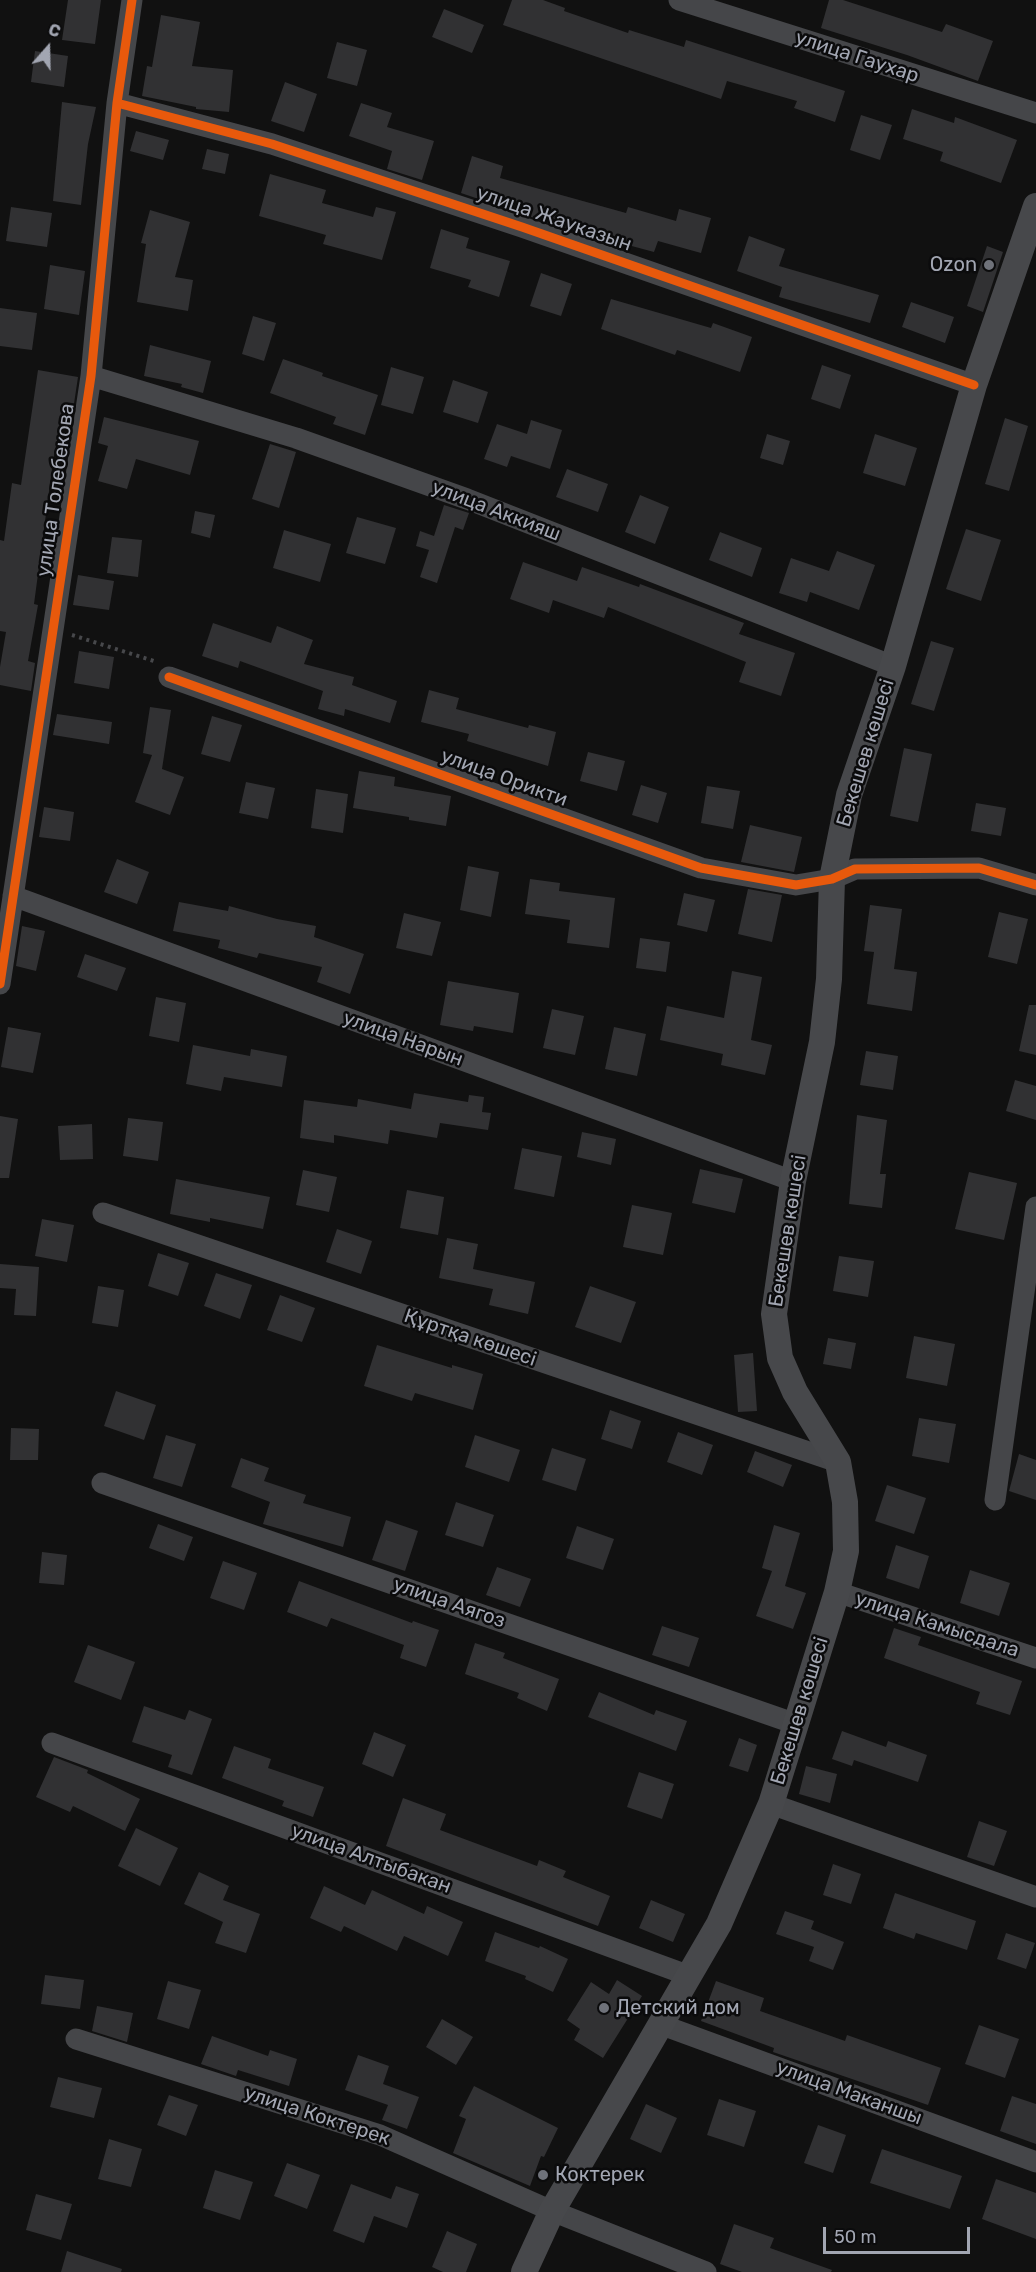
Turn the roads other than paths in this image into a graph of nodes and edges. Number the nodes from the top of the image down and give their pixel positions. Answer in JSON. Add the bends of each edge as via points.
{"nodes":[{"id":1,"x":132,"y":0,"type":"edge"},
{"id":2,"x":679,"y":0,"type":"edge"},
{"id":3,"x":117,"y":104,"type":"junction"},
{"id":4,"x":1036,"y":113,"type":"edge"},
{"id":5,"x":1036,"y":206,"type":"edge"},
{"id":6,"x":91,"y":376,"type":"junction"},
{"id":7,"x":974,"y":385,"type":"junction"},
{"id":8,"x":893,"y":666,"type":"junction"},
{"id":9,"x":169,"y":678,"type":"road end"},
{"id":10,"x":832,"y":879,"type":"junction"},
{"id":11,"x":1036,"y":885,"type":"edge"},
{"id":12,"x":13,"y":896,"type":"junction"},
{"id":13,"x":0,"y":984,"type":"edge"},
{"id":14,"x":793,"y":1181,"type":"junction"},
{"id":15,"x":1036,"y":1207,"type":"edge"},
{"id":16,"x":103,"y":1214,"type":"dead end"},
{"id":17,"x":838,"y":1462,"type":"junction"},
{"id":18,"x":102,"y":1483,"type":"dead end"},
{"id":19,"x":995,"y":1500,"type":"dead end"},
{"id":20,"x":837,"y":1592,"type":"junction"},
{"id":21,"x":1036,"y":1658,"type":"edge"},
{"id":22,"x":796,"y":1724,"type":"junction"},
{"id":23,"x":52,"y":1743,"type":"dead end"},
{"id":24,"x":771,"y":1804,"type":"junction"},
{"id":25,"x":1036,"y":1897,"type":"edge"},
{"id":26,"x":690,"y":1976,"type":"junction"},
{"id":27,"x":662,"y":2025,"type":"junction"},
{"id":28,"x":76,"y":2039,"type":"dead end"},
{"id":29,"x":1036,"y":2162,"type":"edge"},
{"id":30,"x":552,"y":2211,"type":"junction"},
{"id":31,"x":524,"y":2272,"type":"edge"},
{"id":32,"x":706,"y":2272,"type":"edge"}],
"edges":[{"from":1,"to":3,"type":"street","name":"улица Толебекова"},
{"from":2,"to":4,"type":"street","name":"улица Гаухар"},
{"from":3,"to":6,"type":"street","name":"улица Толебекова"},
{"from":3,"to":7,"type":"street","name":"улица Жауказын","via":[[272,144]]},
{"from":5,"to":7,"type":"main road","name":"Бекешев көшесі"},
{"from":6,"to":8,"type":"street","name":"улица Аккияш","via":[[296,438],[467,499]]},
{"from":6,"to":12,"type":"street","name":"улица Толебекова"},
{"from":7,"to":8,"type":"main road","name":"Бекешев көшесі"},
{"from":8,"to":10,"type":"main road","name":"Бекешев көшесі","via":[[849,795]]},
{"from":9,"to":10,"type":"street","name":"улица Орикти","via":[[701,868],[796,885]]},
{"from":10,"to":11,"type":"street","name":"улица Орикти","via":[[855,869],[979,868]]},
{"from":10,"to":14,"type":"main road","name":"Бекешев көшесі","via":[[829,979],[822,1042]]},
{"from":12,"to":13,"type":"street","name":"улица Толебекова"},
{"from":12,"to":14,"type":"street","name":"улица Нарын"},
{"from":14,"to":17,"type":"main road","name":"Бекешев көшесі","via":[[774,1314],[780,1358],[795,1392]]},
{"from":15,"to":19,"type":"street"},
{"from":16,"to":17,"type":"street","name":"Құртқа көшесі"},
{"from":17,"to":20,"type":"main road","name":"Бекешев көшесі","via":[[845,1502],[846,1551]]},
{"from":18,"to":22,"type":"street","name":"улица Аягоз"},
{"from":20,"to":21,"type":"street","name":"улица Камысдала"},
{"from":20,"to":22,"type":"main road","name":"Бекешев көшесі"},
{"from":22,"to":24,"type":"main road","name":"Бекешев көшесі"},
{"from":23,"to":26,"type":"street","name":"улица Алтыбакан"},
{"from":24,"to":25,"type":"street"},
{"from":24,"to":26,"type":"main road","name":"Бекешев көшесі","via":[[719,1924]]},
{"from":26,"to":27,"type":"main road","name":"Бекешев көшесі"},
{"from":27,"to":29,"type":"street","name":"улица Маканшы"},
{"from":27,"to":30,"type":"main road","name":"Бекешев көшесі"},
{"from":28,"to":30,"type":"street","name":"улица Коктерек","via":[[380,2135]]},
{"from":30,"to":31,"type":"main road","name":"Бекешев көшесі"},
{"from":30,"to":32,"type":"street","name":"улица Коктерек"}]}
